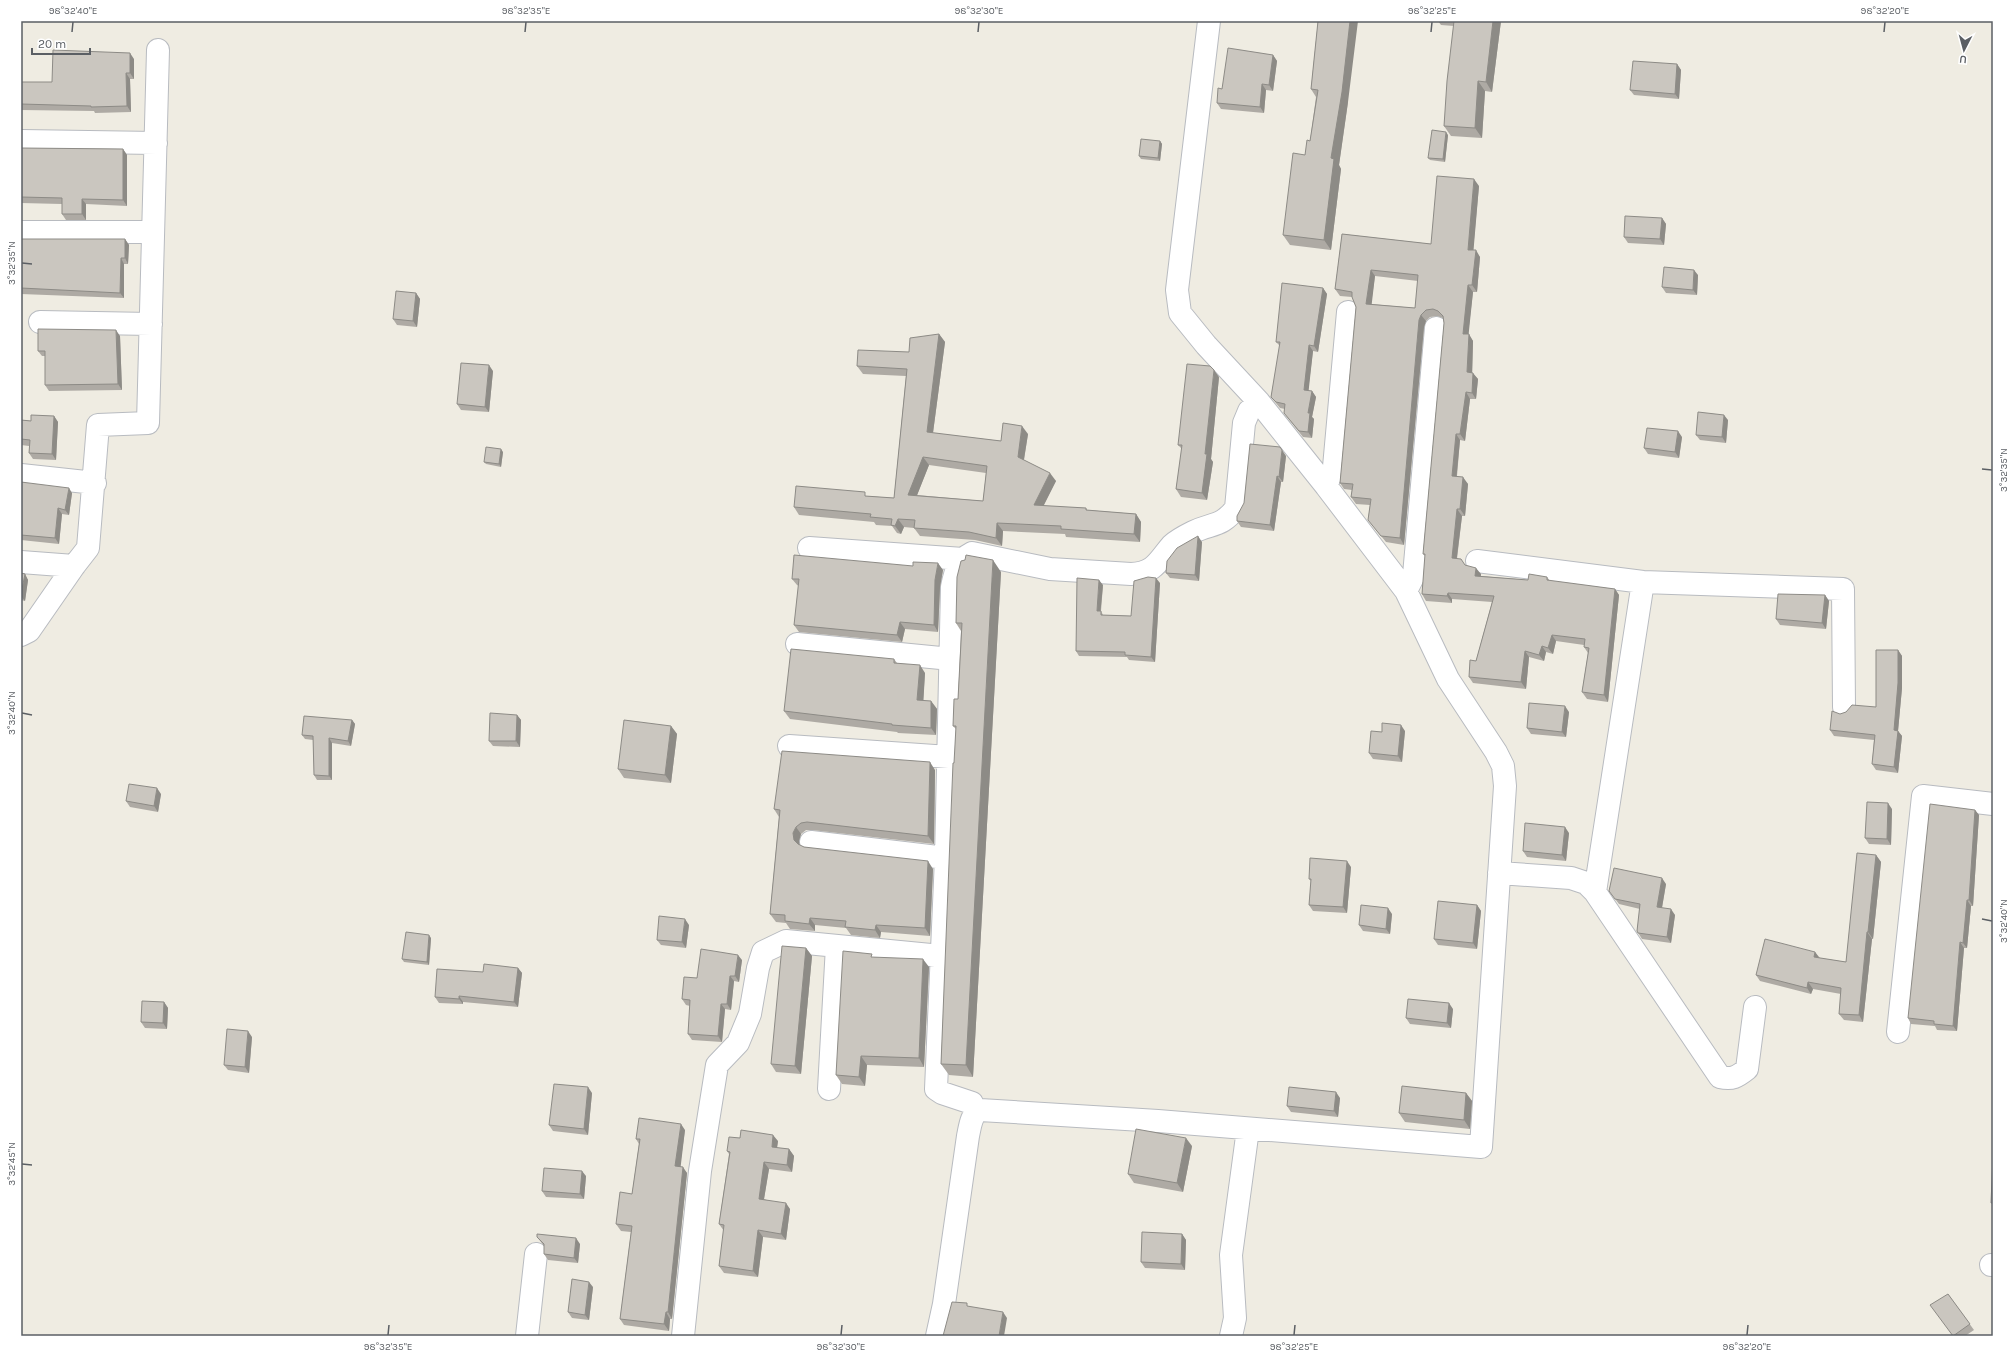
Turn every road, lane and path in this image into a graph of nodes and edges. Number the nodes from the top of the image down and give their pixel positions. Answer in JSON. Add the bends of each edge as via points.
{"nodes":[{"id":1,"x":1209,"y":21,"type":"edge"},
{"id":2,"x":158,"y":50,"type":"dead end"},
{"id":3,"x":21,"y":141,"type":"edge"},
{"id":4,"x":156,"y":143,"type":"junction"},
{"id":5,"x":21,"y":232,"type":"edge"},
{"id":6,"x":153,"y":232,"type":"junction"},
{"id":7,"x":1348,"y":312,"type":"dead end"},
{"id":8,"x":40,"y":322,"type":"dead end"},
{"id":9,"x":150,"y":324,"type":"junction"},
{"id":10,"x":1436,"y":328,"type":"dead end"},
{"id":11,"x":1259,"y":402,"type":"junction"},
{"id":12,"x":21,"y":475,"type":"edge"},
{"id":13,"x":95,"y":483,"type":"junction"},
{"id":14,"x":1326,"y":486,"type":"junction"},
{"id":15,"x":809,"y":548,"type":"dead end"},
{"id":16,"x":962,"y":559,"type":"junction"},
{"id":17,"x":1477,"y":561,"type":"dead end"},
{"id":18,"x":21,"y":562,"type":"edge"},
{"id":19,"x":74,"y":566,"type":"junction"},
{"id":20,"x":1643,"y":582,"type":"junction"},
{"id":21,"x":1406,"y":591,"type":"junction"},
{"id":22,"x":21,"y":635,"type":"edge"},
{"id":23,"x":797,"y":644,"type":"dead end"},
{"id":24,"x":951,"y":659,"type":"junction"},
{"id":25,"x":1844,"y":707,"type":"dead end"},
{"id":26,"x":789,"y":746,"type":"dead end"},
{"id":27,"x":948,"y":758,"type":"junction"},
{"id":28,"x":1993,"y":804,"type":"edge"},
{"id":29,"x":811,"y":842,"type":"dead end"},
{"id":30,"x":946,"y":858,"type":"junction"},
{"id":31,"x":1500,"y":872,"type":"junction"},
{"id":32,"x":1595,"y":892,"type":"junction"},
{"id":33,"x":837,"y":946,"type":"junction"},
{"id":34,"x":941,"y":956,"type":"junction"},
{"id":35,"x":1755,"y":1007,"type":"dead end"},
{"id":36,"x":1898,"y":1032,"type":"dead end"},
{"id":37,"x":829,"y":1089,"type":"dead end"},
{"id":38,"x":976,"y":1112,"type":"junction"},
{"id":39,"x":1248,"y":1128,"type":"junction"},
{"id":40,"x":536,"y":1254,"type":"dead end"},
{"id":41,"x":526,"y":1336,"type":"edge"},
{"id":42,"x":683,"y":1336,"type":"edge"},
{"id":43,"x":937,"y":1336,"type":"edge"},
{"id":44,"x":1232,"y":1336,"type":"edge"}],
"edges":[{"from":1,"to":11,"type":"street","via":[[1178,301],[1180,313]]},
{"from":2,"to":4,"type":"street"},
{"from":3,"to":4,"type":"street"},
{"from":4,"to":6,"type":"street"},
{"from":5,"to":6,"type":"street"},
{"from":6,"to":9,"type":"street"},
{"from":7,"to":14,"type":"street","via":[[1334,467]]},
{"from":8,"to":9,"type":"street"},
{"from":9,"to":13,"type":"street","via":[[148,423],[98,425]]},
{"from":10,"to":21,"type":"street","via":[[1414,575]]},
{"from":11,"to":14,"type":"street"},
{"from":11,"to":16,"type":"street","via":[[1249,410],[1244,423],[1236,508],[1229,518],[1194,531],[1174,544],[1151,570],[1131,574],[1050,569],[972,553]]},
{"from":12,"to":13,"type":"street"},
{"from":13,"to":19,"type":"street","via":[[88,548]]},
{"from":14,"to":21,"type":"street"},
{"from":15,"to":16,"type":"street"},
{"from":16,"to":24,"type":"street","via":[[955,572],[952,587]]},
{"from":17,"to":20,"type":"street"},
{"from":18,"to":19,"type":"street"},
{"from":19,"to":22,"type":"street","via":[[29,631]]},
{"from":20,"to":25,"type":"street","via":[[1843,589]]},
{"from":20,"to":32,"type":"street"},
{"from":21,"to":31,"type":"street","via":[[1448,679],[1503,766],[1505,786]]},
{"from":23,"to":24,"type":"street"},
{"from":24,"to":27,"type":"street"},
{"from":26,"to":27,"type":"street"},
{"from":27,"to":30,"type":"street"},
{"from":28,"to":36,"type":"street","via":[[1923,796]]},
{"from":29,"to":30,"type":"street"},
{"from":30,"to":34,"type":"street"},
{"from":31,"to":32,"type":"street","via":[[1571,878],[1586,883]]},
{"from":31,"to":39,"type":"street","via":[[1481,1147]]},
{"from":32,"to":35,"type":"street","via":[[1720,1078],[1738,1077],[1747,1069]]},
{"from":33,"to":34,"type":"street"},
{"from":33,"to":37,"type":"street"},
{"from":33,"to":42,"type":"street","via":[[786,941],[763,952],[750,1014],[738,1043],[717,1065],[700,1171]]},
{"from":34,"to":38,"type":"street","via":[[936,1088],[942,1093],[972,1103]]},
{"from":38,"to":39,"type":"street","via":[[980,1110]]},
{"from":38,"to":43,"type":"street","via":[[968,1136],[944,1304]]},
{"from":39,"to":44,"type":"street","via":[[1231,1255],[1235,1318]]},
{"from":40,"to":41,"type":"street"}]}
